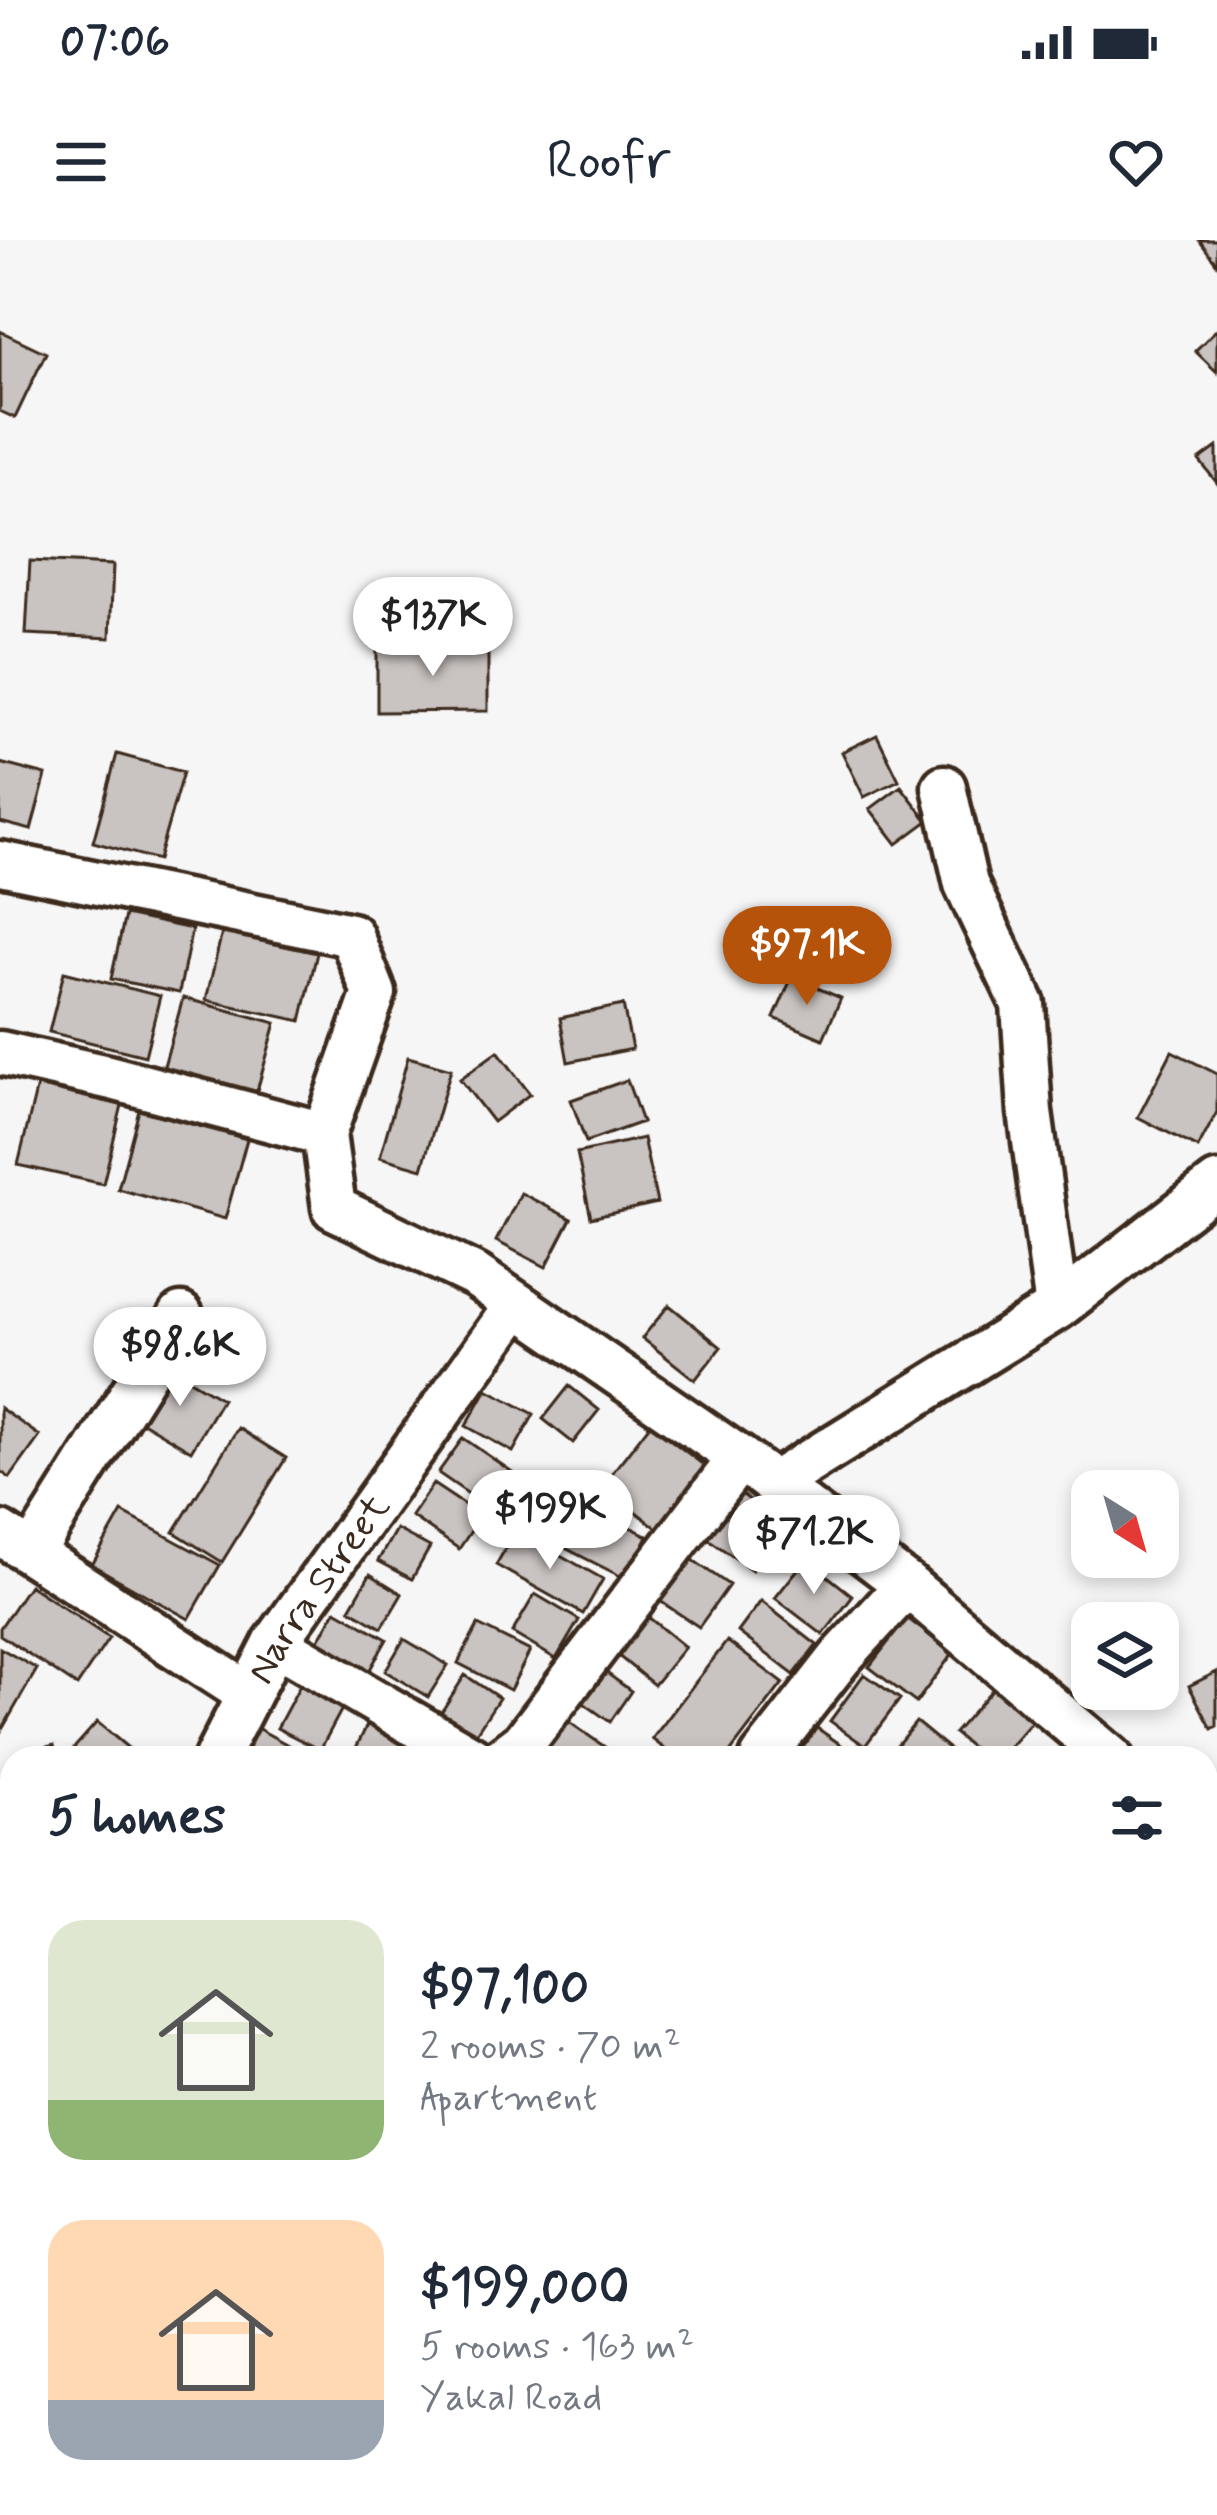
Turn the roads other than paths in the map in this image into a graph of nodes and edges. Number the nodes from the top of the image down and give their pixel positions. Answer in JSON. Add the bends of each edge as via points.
{"nodes":[{"id":1,"x":944,"y":788,"type":"dead end"},
{"id":2,"x":0,"y":863,"type":"edge"},
{"id":3,"x":0,"y":1054,"type":"edge"},
{"id":4,"x":323,"y":1134,"type":"junction"},
{"id":5,"x":1217,"y":1184,"type":"edge"},
{"id":6,"x":515,"y":1307,"type":"junction"},
{"id":7,"x":1058,"y":1308,"type":"junction"},
{"id":8,"x":182,"y":1315,"type":"dead end"},
{"id":9,"x":740,"y":1458,"type":"junction"},
{"id":10,"x":775,"y":1483,"type":"junction"},
{"id":11,"x":16,"y":1543,"type":"edge"},
{"id":12,"x":907,"y":1585,"type":"junction"},
{"id":13,"x":275,"y":1643,"type":"junction"},
{"id":14,"x":248,"y":1694,"type":"junction"},
{"id":15,"x":222,"y":1746,"type":"edge"},
{"id":16,"x":451,"y":1746,"type":"edge"},
{"id":17,"x":519,"y":1746,"type":"edge"},
{"id":18,"x":771,"y":1746,"type":"edge"},
{"id":19,"x":1097,"y":1746,"type":"edge"}],
"edges":[{"from":1,"to":7,"type":"street","via":[[966,884],[1024,1004],[1030,1112]]},
{"from":2,"to":4,"type":"street","via":[[351,935],[374,993]]},
{"from":3,"to":4,"type":"street"},
{"from":4,"to":6,"type":"street","via":[[334,1208],[476,1276]]},
{"from":5,"to":7,"type":"street"},
{"from":6,"to":9,"type":"street"},
{"from":6,"to":13,"type":"street","name":"Narra Street"},
{"from":7,"to":10,"type":"street"},
{"from":8,"to":11,"type":"street"},
{"from":9,"to":10,"type":"street"},
{"from":9,"to":17,"type":"street"},
{"from":10,"to":12,"type":"street"},
{"from":11,"to":14,"type":"street"},
{"from":12,"to":18,"type":"street"},
{"from":12,"to":19,"type":"street"},
{"from":13,"to":14,"type":"street","name":"Narra Street"},
{"from":13,"to":16,"type":"street"},
{"from":14,"to":15,"type":"street","name":"Narra Street"}]}
